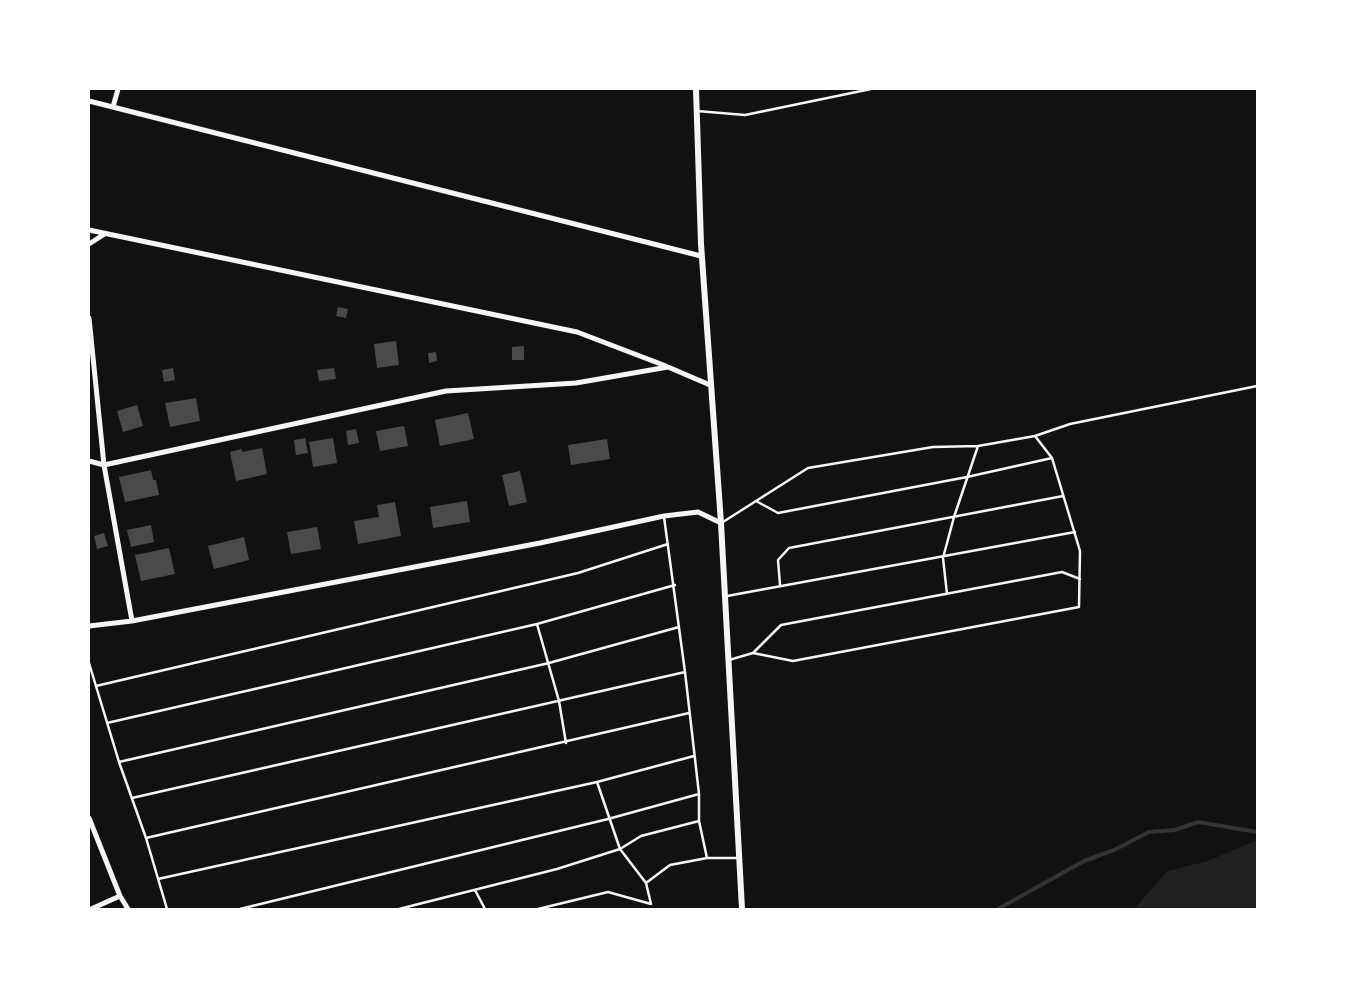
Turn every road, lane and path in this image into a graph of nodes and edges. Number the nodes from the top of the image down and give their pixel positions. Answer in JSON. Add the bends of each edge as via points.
{"nodes":[{"id":1,"x":118,"y":89,"type":"edge"},
{"id":2,"x":696,"y":89,"type":"edge"},
{"id":3,"x":872,"y":89,"type":"edge"},
{"id":4,"x":89,"y":101,"type":"edge"},
{"id":5,"x":113,"y":107,"type":"junction"},
{"id":6,"x":696,"y":111,"type":"junction"},
{"id":7,"x":89,"y":230,"type":"edge"},
{"id":8,"x":103,"y":235,"type":"junction"},
{"id":9,"x":89,"y":244,"type":"edge"},
{"id":10,"x":701,"y":256,"type":"junction"},
{"id":11,"x":89,"y":318,"type":"edge"},
{"id":12,"x":91,"y":364,"type":"edge"},
{"id":13,"x":668,"y":367,"type":"junction"},
{"id":14,"x":710,"y":385,"type":"junction"},
{"id":15,"x":1257,"y":386,"type":"edge"},
{"id":16,"x":1035,"y":436,"type":"junction"},
{"id":17,"x":978,"y":446,"type":"junction"},
{"id":18,"x":1052,"y":458,"type":"junction"},
{"id":19,"x":89,"y":461,"type":"edge"},
{"id":20,"x":104,"y":464,"type":"junction"},
{"id":21,"x":967,"y":477,"type":"junction"},
{"id":22,"x":1063,"y":496,"type":"junction"},
{"id":23,"x":756,"y":501,"type":"junction"},
{"id":24,"x":664,"y":516,"type":"junction"},
{"id":25,"x":954,"y":517,"type":"junction"},
{"id":26,"x":721,"y":523,"type":"junction"},
{"id":27,"x":1075,"y":532,"type":"junction"},
{"id":28,"x":668,"y":544,"type":"junction"},
{"id":29,"x":943,"y":558,"type":"junction"},
{"id":30,"x":1080,"y":579,"type":"junction"},
{"id":31,"x":675,"y":585,"type":"junction"},
{"id":32,"x":780,"y":585,"type":"junction"},
{"id":33,"x":947,"y":594,"type":"junction"},
{"id":34,"x":725,"y":596,"type":"junction"},
{"id":35,"x":132,"y":621,"type":"junction"},
{"id":36,"x":537,"y":624,"type":"junction"},
{"id":37,"x":89,"y":626,"type":"edge"},
{"id":38,"x":679,"y":627,"type":"junction"},
{"id":39,"x":753,"y":653,"type":"junction"},
{"id":40,"x":728,"y":660,"type":"junction"},
{"id":41,"x":89,"y":663,"type":"edge"},
{"id":42,"x":549,"y":663,"type":"junction"},
{"id":43,"x":685,"y":672,"type":"junction"},
{"id":44,"x":96,"y":686,"type":"junction"},
{"id":45,"x":559,"y":701,"type":"junction"},
{"id":46,"x":689,"y":713,"type":"junction"},
{"id":47,"x":107,"y":723,"type":"junction"},
{"id":48,"x":566,"y":743,"type":"junction"},
{"id":49,"x":694,"y":756,"type":"junction"},
{"id":50,"x":119,"y":762,"type":"junction"},
{"id":51,"x":597,"y":782,"type":"junction"},
{"id":52,"x":699,"y":794,"type":"junction"},
{"id":53,"x":132,"y":798,"type":"junction"},
{"id":54,"x":89,"y":818,"type":"edge"},
{"id":55,"x":608,"y":819,"type":"junction"},
{"id":56,"x":699,"y":821,"type":"junction"},
{"id":57,"x":146,"y":838,"type":"junction"},
{"id":58,"x":620,"y":849,"type":"junction"},
{"id":59,"x":707,"y":858,"type":"junction"},
{"id":60,"x":738,"y":858,"type":"junction"},
{"id":61,"x":158,"y":879,"type":"junction"},
{"id":62,"x":646,"y":883,"type":"junction"},
{"id":63,"x":475,"y":890,"type":"junction"},
{"id":64,"x":120,"y":896,"type":"junction"},
{"id":65,"x":651,"y":904,"type":"junction"},
{"id":66,"x":91,"y":909,"type":"edge"},
{"id":67,"x":128,"y":909,"type":"edge"},
{"id":68,"x":167,"y":909,"type":"edge"},
{"id":69,"x":240,"y":909,"type":"edge"},
{"id":70,"x":399,"y":909,"type":"edge"},
{"id":71,"x":485,"y":909,"type":"edge"},
{"id":72,"x":538,"y":909,"type":"edge"},
{"id":73,"x":654,"y":909,"type":"edge"},
{"id":74,"x":742,"y":909,"type":"edge"}],
"edges":[{"from":1,"to":5,"type":"street"},
{"from":2,"to":6,"type":"street"},
{"from":3,"to":6,"type":"lane","via":[[745,114]]},
{"from":4,"to":5,"type":"street"},
{"from":5,"to":10,"type":"street"},
{"from":6,"to":10,"type":"street"},
{"from":7,"to":8,"type":"street"},
{"from":8,"to":9,"type":"street"},
{"from":8,"to":13,"type":"street","via":[[577,332]]},
{"from":10,"to":14,"type":"street"},
{"from":11,"to":12,"type":"street"},
{"from":12,"to":20,"type":"street"},
{"from":13,"to":14,"type":"street"},
{"from":13,"to":20,"type":"street","via":[[576,383],[446,391]]},
{"from":14,"to":26,"type":"street"},
{"from":15,"to":16,"type":"lane","via":[[1070,424]]},
{"from":16,"to":17,"type":"lane"},
{"from":16,"to":18,"type":"lane"},
{"from":17,"to":21,"type":"lane"},
{"from":17,"to":23,"type":"lane","via":[[933,447],[808,468]]},
{"from":18,"to":21,"type":"lane"},
{"from":18,"to":22,"type":"lane"},
{"from":19,"to":20,"type":"street"},
{"from":20,"to":35,"type":"street"},
{"from":21,"to":23,"type":"lane","via":[[778,513]]},
{"from":21,"to":25,"type":"lane"},
{"from":22,"to":25,"type":"lane"},
{"from":22,"to":27,"type":"lane"},
{"from":23,"to":26,"type":"lane"},
{"from":24,"to":26,"type":"street","via":[[698,512]]},
{"from":24,"to":28,"type":"lane"},
{"from":24,"to":35,"type":"street"},
{"from":25,"to":29,"type":"lane"},
{"from":25,"to":32,"type":"lane","via":[[789,548],[778,560]]},
{"from":26,"to":34,"type":"street"},
{"from":27,"to":29,"type":"lane"},
{"from":27,"to":30,"type":"lane","via":[[1080,551]]},
{"from":28,"to":31,"type":"lane"},
{"from":28,"to":44,"type":"lane","via":[[578,572]]},
{"from":29,"to":32,"type":"lane"},
{"from":29,"to":33,"type":"lane"},
{"from":30,"to":33,"type":"lane","via":[[1062,572]]},
{"from":30,"to":39,"type":"lane","via":[[1079,606],[793,661]]},
{"from":31,"to":36,"type":"lane"},
{"from":31,"to":38,"type":"lane"},
{"from":32,"to":34,"type":"lane"},
{"from":33,"to":39,"type":"lane","via":[[781,626]]},
{"from":34,"to":40,"type":"street"},
{"from":35,"to":37,"type":"street"},
{"from":36,"to":42,"type":"lane"},
{"from":36,"to":47,"type":"lane"},
{"from":38,"to":42,"type":"lane"},
{"from":38,"to":43,"type":"lane"},
{"from":39,"to":40,"type":"lane"},
{"from":40,"to":60,"type":"street"},
{"from":41,"to":44,"type":"lane"},
{"from":42,"to":45,"type":"lane"},
{"from":42,"to":50,"type":"lane"},
{"from":43,"to":45,"type":"lane"},
{"from":43,"to":46,"type":"lane"},
{"from":44,"to":47,"type":"lane"},
{"from":45,"to":48,"type":"lane"},
{"from":45,"to":53,"type":"lane"},
{"from":46,"to":48,"type":"lane"},
{"from":46,"to":49,"type":"lane"},
{"from":47,"to":50,"type":"lane"},
{"from":48,"to":57,"type":"lane"},
{"from":49,"to":51,"type":"lane"},
{"from":49,"to":52,"type":"lane"},
{"from":50,"to":53,"type":"lane"},
{"from":51,"to":55,"type":"lane"},
{"from":51,"to":61,"type":"lane"},
{"from":52,"to":55,"type":"lane"},
{"from":52,"to":56,"type":"lane"},
{"from":53,"to":57,"type":"lane"},
{"from":54,"to":64,"type":"street"},
{"from":55,"to":58,"type":"lane"},
{"from":55,"to":69,"type":"lane"},
{"from":56,"to":58,"type":"lane","via":[[641,836]]},
{"from":56,"to":59,"type":"lane"},
{"from":57,"to":61,"type":"lane"},
{"from":58,"to":62,"type":"lane"},
{"from":58,"to":63,"type":"lane"},
{"from":59,"to":60,"type":"lane"},
{"from":59,"to":62,"type":"lane","via":[[670,865]]},
{"from":60,"to":74,"type":"street"},
{"from":61,"to":68,"type":"lane"},
{"from":62,"to":65,"type":"lane"},
{"from":63,"to":70,"type":"lane"},
{"from":63,"to":71,"type":"lane"},
{"from":64,"to":66,"type":"street"},
{"from":64,"to":67,"type":"street"},
{"from":65,"to":72,"type":"lane","via":[[608,892]]},
{"from":65,"to":73,"type":"lane"}]}
